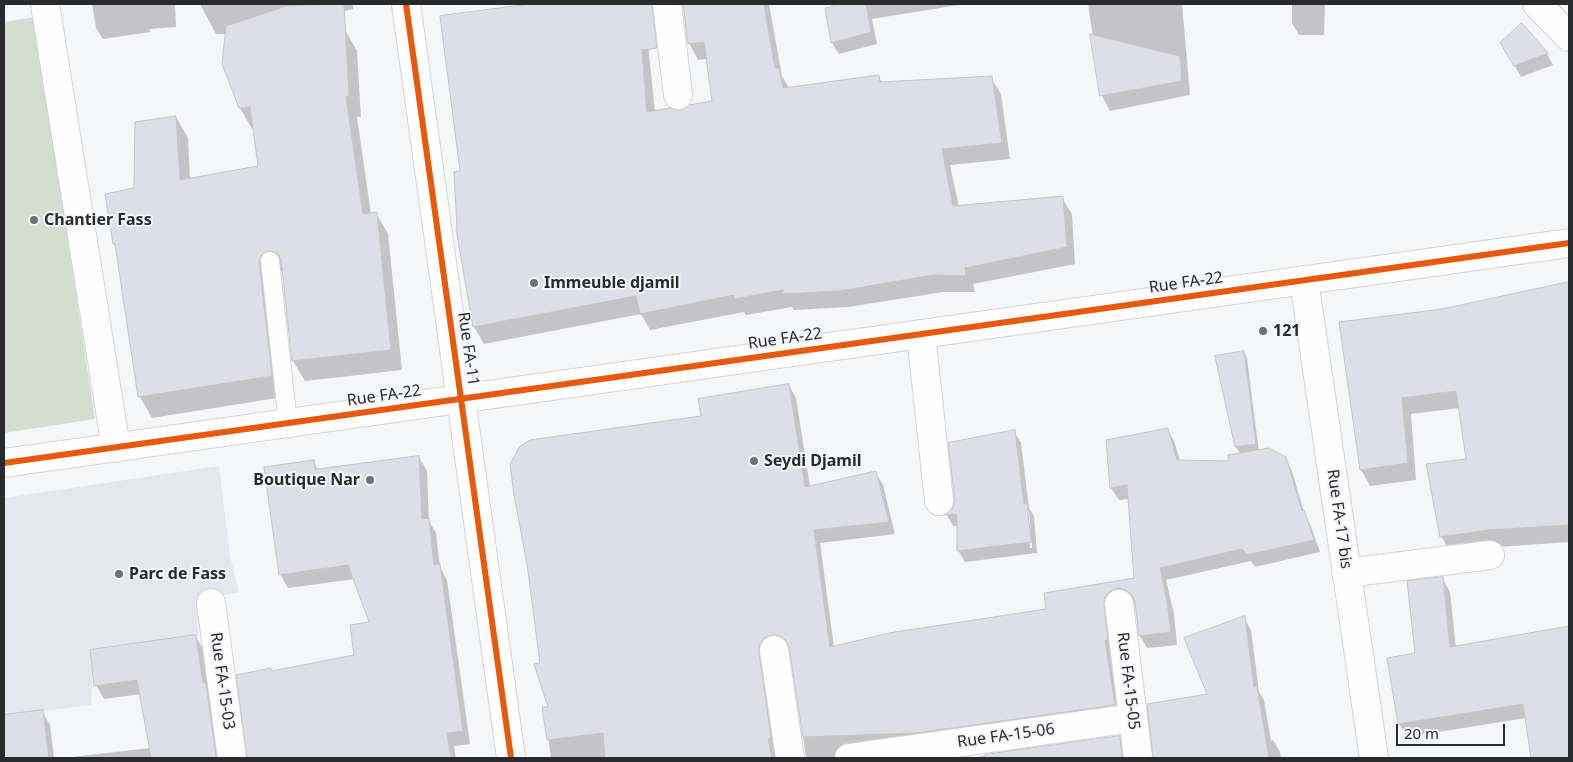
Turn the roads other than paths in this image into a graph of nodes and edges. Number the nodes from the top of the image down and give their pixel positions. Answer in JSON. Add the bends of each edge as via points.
{"nodes":[{"id":1,"x":45,"y":4,"type":"edge"},
{"id":2,"x":407,"y":4,"type":"edge"},
{"id":3,"x":667,"y":4,"type":"edge"},
{"id":4,"x":1537,"y":4,"type":"edge"},
{"id":5,"x":1569,"y":37,"type":"edge"},
{"id":6,"x":678,"y":95,"type":"dead end"},
{"id":7,"x":1569,"y":243,"type":"edge"},
{"id":8,"x":270,"y":261,"type":"dead end"},
{"id":9,"x":1304,"y":280,"type":"junction"},
{"id":10,"x":921,"y":334,"type":"junction"},
{"id":11,"x":461,"y":399,"type":"junction"},
{"id":12,"x":288,"y":424,"type":"junction"},
{"id":13,"x":116,"y":448,"type":"junction"},
{"id":14,"x":4,"y":463,"type":"edge"},
{"id":15,"x":939,"y":501,"type":"dead end"},
{"id":16,"x":1490,"y":555,"type":"dead end"},
{"id":17,"x":1346,"y":572,"type":"junction"},
{"id":18,"x":211,"y":604,"type":"dead end"},
{"id":19,"x":1119,"y":604,"type":"dead end"},
{"id":20,"x":774,"y":650,"type":"dead end"},
{"id":21,"x":1133,"y":718,"type":"junction"},
{"id":22,"x":232,"y":758,"type":"edge"},
{"id":23,"x":511,"y":758,"type":"edge"},
{"id":24,"x":790,"y":758,"type":"edge"},
{"id":25,"x":849,"y":758,"type":"edge"},
{"id":26,"x":1138,"y":758,"type":"edge"},
{"id":27,"x":1374,"y":758,"type":"edge"}],
"edges":[{"from":1,"to":13,"type":"street"},
{"from":2,"to":11,"type":"street","name":"Rue FA-11"},
{"from":3,"to":6,"type":"street"},
{"from":4,"to":5,"type":"street"},
{"from":7,"to":9,"type":"street","name":"Rue FA-22"},
{"from":8,"to":12,"type":"lane"},
{"from":9,"to":10,"type":"street","name":"Rue FA-22"},
{"from":9,"to":17,"type":"street","name":"Rue FA-17 bis"},
{"from":10,"to":11,"type":"street","name":"Rue FA-22"},
{"from":10,"to":15,"type":"street"},
{"from":11,"to":12,"type":"street","name":"Rue FA-22"},
{"from":11,"to":23,"type":"street","name":"Rue FA-11"},
{"from":12,"to":13,"type":"street","name":"Rue FA-22"},
{"from":13,"to":14,"type":"street","name":"Rue FA-22"},
{"from":16,"to":17,"type":"street"},
{"from":17,"to":27,"type":"street","name":"Rue FA-17 bis"},
{"from":18,"to":22,"type":"street","name":"Rue FA-15-03"},
{"from":19,"to":21,"type":"street","name":"Rue FA-15-05"},
{"from":20,"to":24,"type":"street"},
{"from":21,"to":25,"type":"street","name":"Rue FA-15-06"},
{"from":21,"to":26,"type":"street","name":"Rue FA-15-05"}]}
